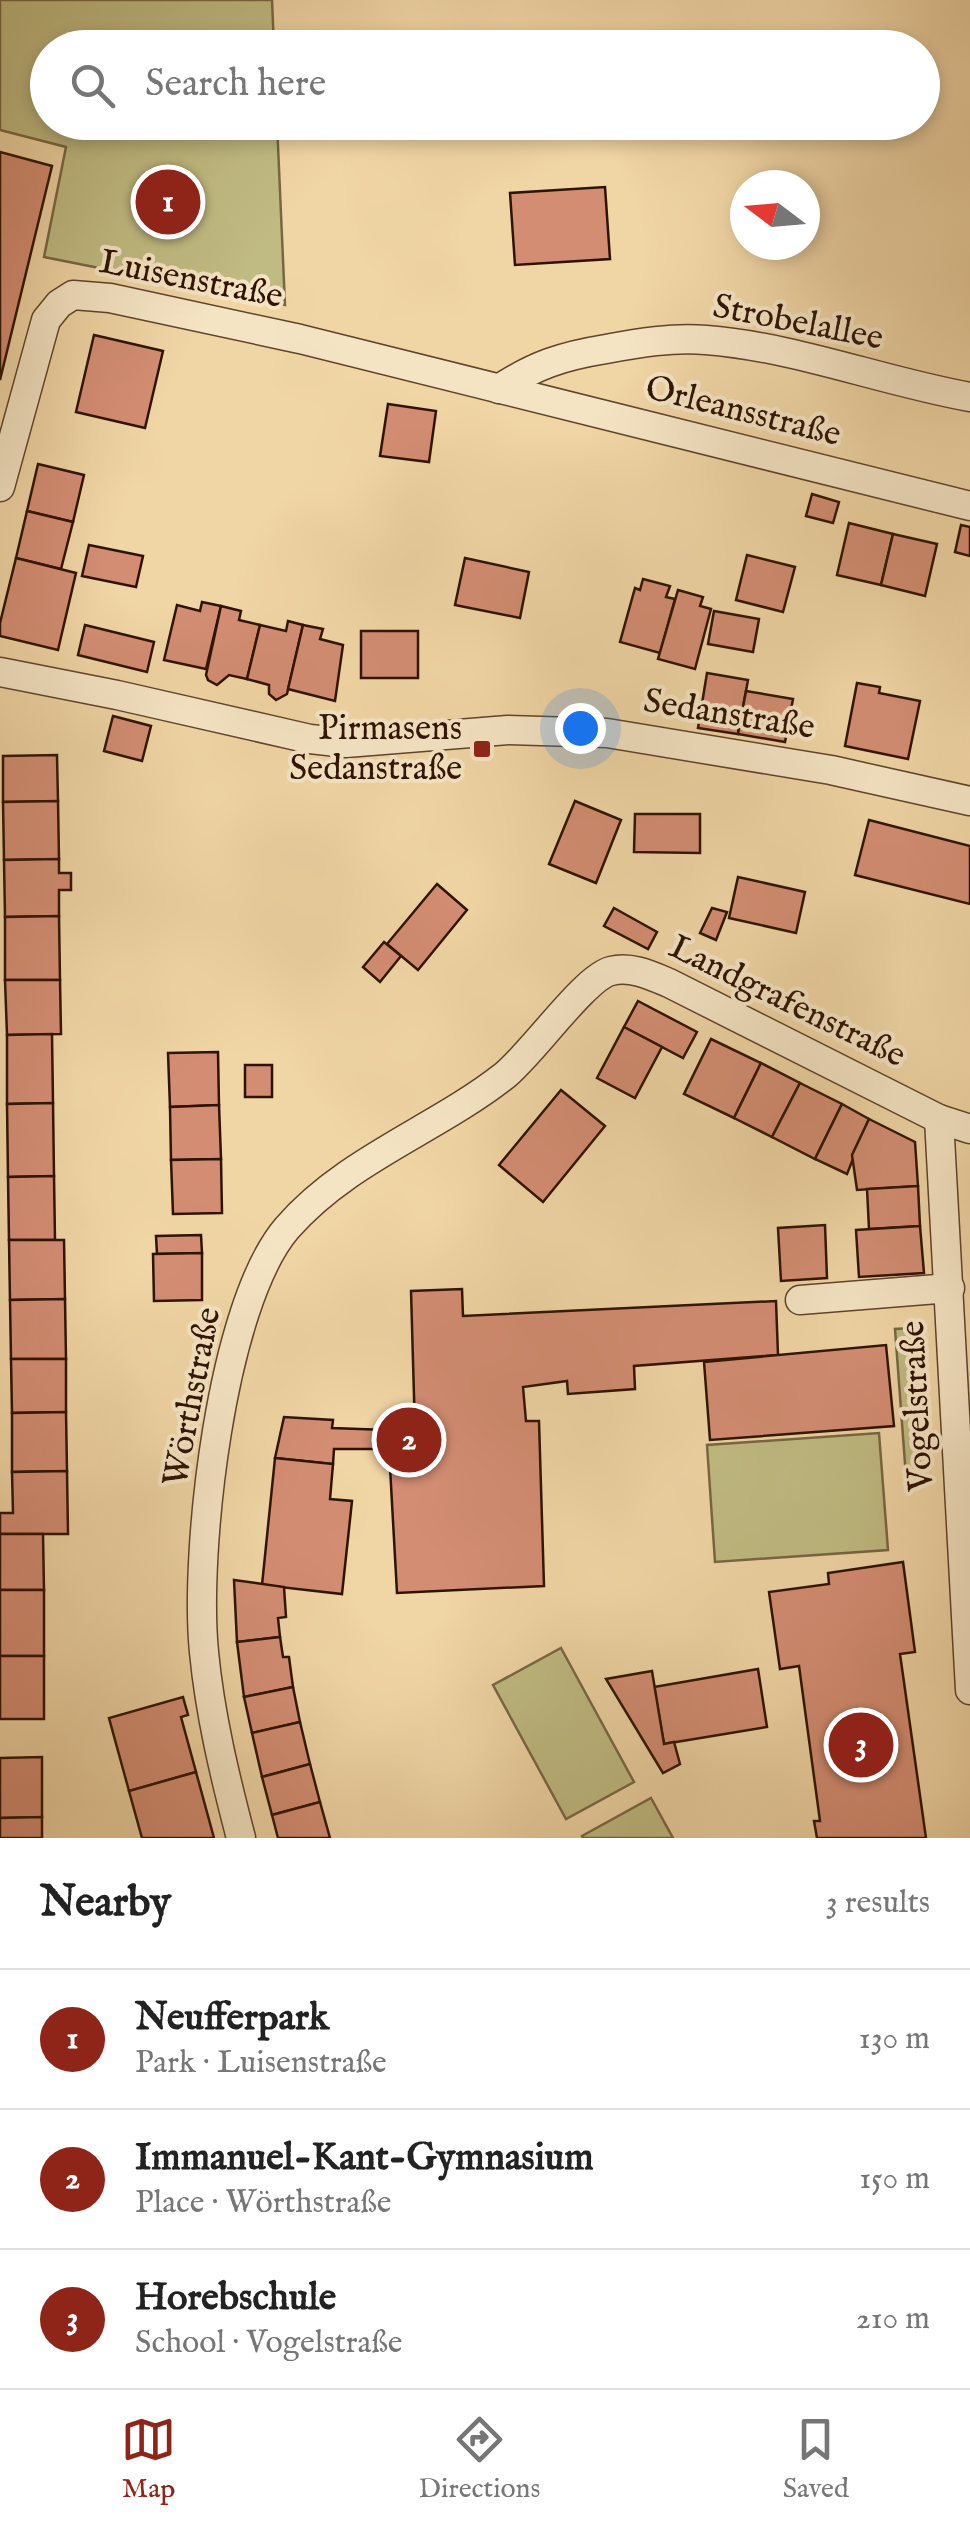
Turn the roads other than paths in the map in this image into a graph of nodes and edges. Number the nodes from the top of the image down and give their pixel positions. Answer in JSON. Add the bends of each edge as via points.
{"nodes":[{"id":1,"x":499,"y":389,"type":"junction"},
{"id":2,"x":970,"y":396,"type":"edge"},
{"id":3,"x":0,"y":487,"type":"edge"},
{"id":4,"x":970,"y":506,"type":"edge"},
{"id":5,"x":0,"y":672,"type":"edge"},
{"id":6,"x":970,"y":801,"type":"edge"},
{"id":7,"x":626,"y":969,"type":"joint"},
{"id":8,"x":939,"y":1119,"type":"junction"},
{"id":9,"x":970,"y":1129,"type":"edge"},
{"id":10,"x":950,"y":1288,"type":"junction"},
{"id":11,"x":800,"y":1300,"type":"dead end"},
{"id":12,"x":970,"y":1690,"type":"edge"},
{"id":13,"x":241,"y":1838,"type":"edge"}],
"edges":[{"from":1,"to":2,"type":"street","name":"Strobelallee","via":[[569,355],[702,339]]},
{"from":1,"to":3,"type":"street","name":"Luisenstraße","via":[[280,335],[73,296],[46,320]]},
{"from":1,"to":4,"type":"street","name":"Orleansstraße"},
{"from":5,"to":6,"type":"street","name":"Sedanstraße","via":[[310,739],[607,733]]},
{"from":7,"to":8,"type":"street","name":"Landgrafenstraße","via":[[669,982]]},
{"from":7,"to":13,"type":"street","name":"Wörthstraße","via":[[594,979],[505,1075],[324,1194],[285,1230],[252,1293],[221,1412],[202,1618],[218,1740]]},
{"from":8,"to":9,"type":"street","name":"Landgrafenstraße"},
{"from":8,"to":10,"type":"street","name":"Vogelstraße"},
{"from":10,"to":11,"type":"street"},
{"from":10,"to":12,"type":"street","name":"Vogelstraße"}]}
